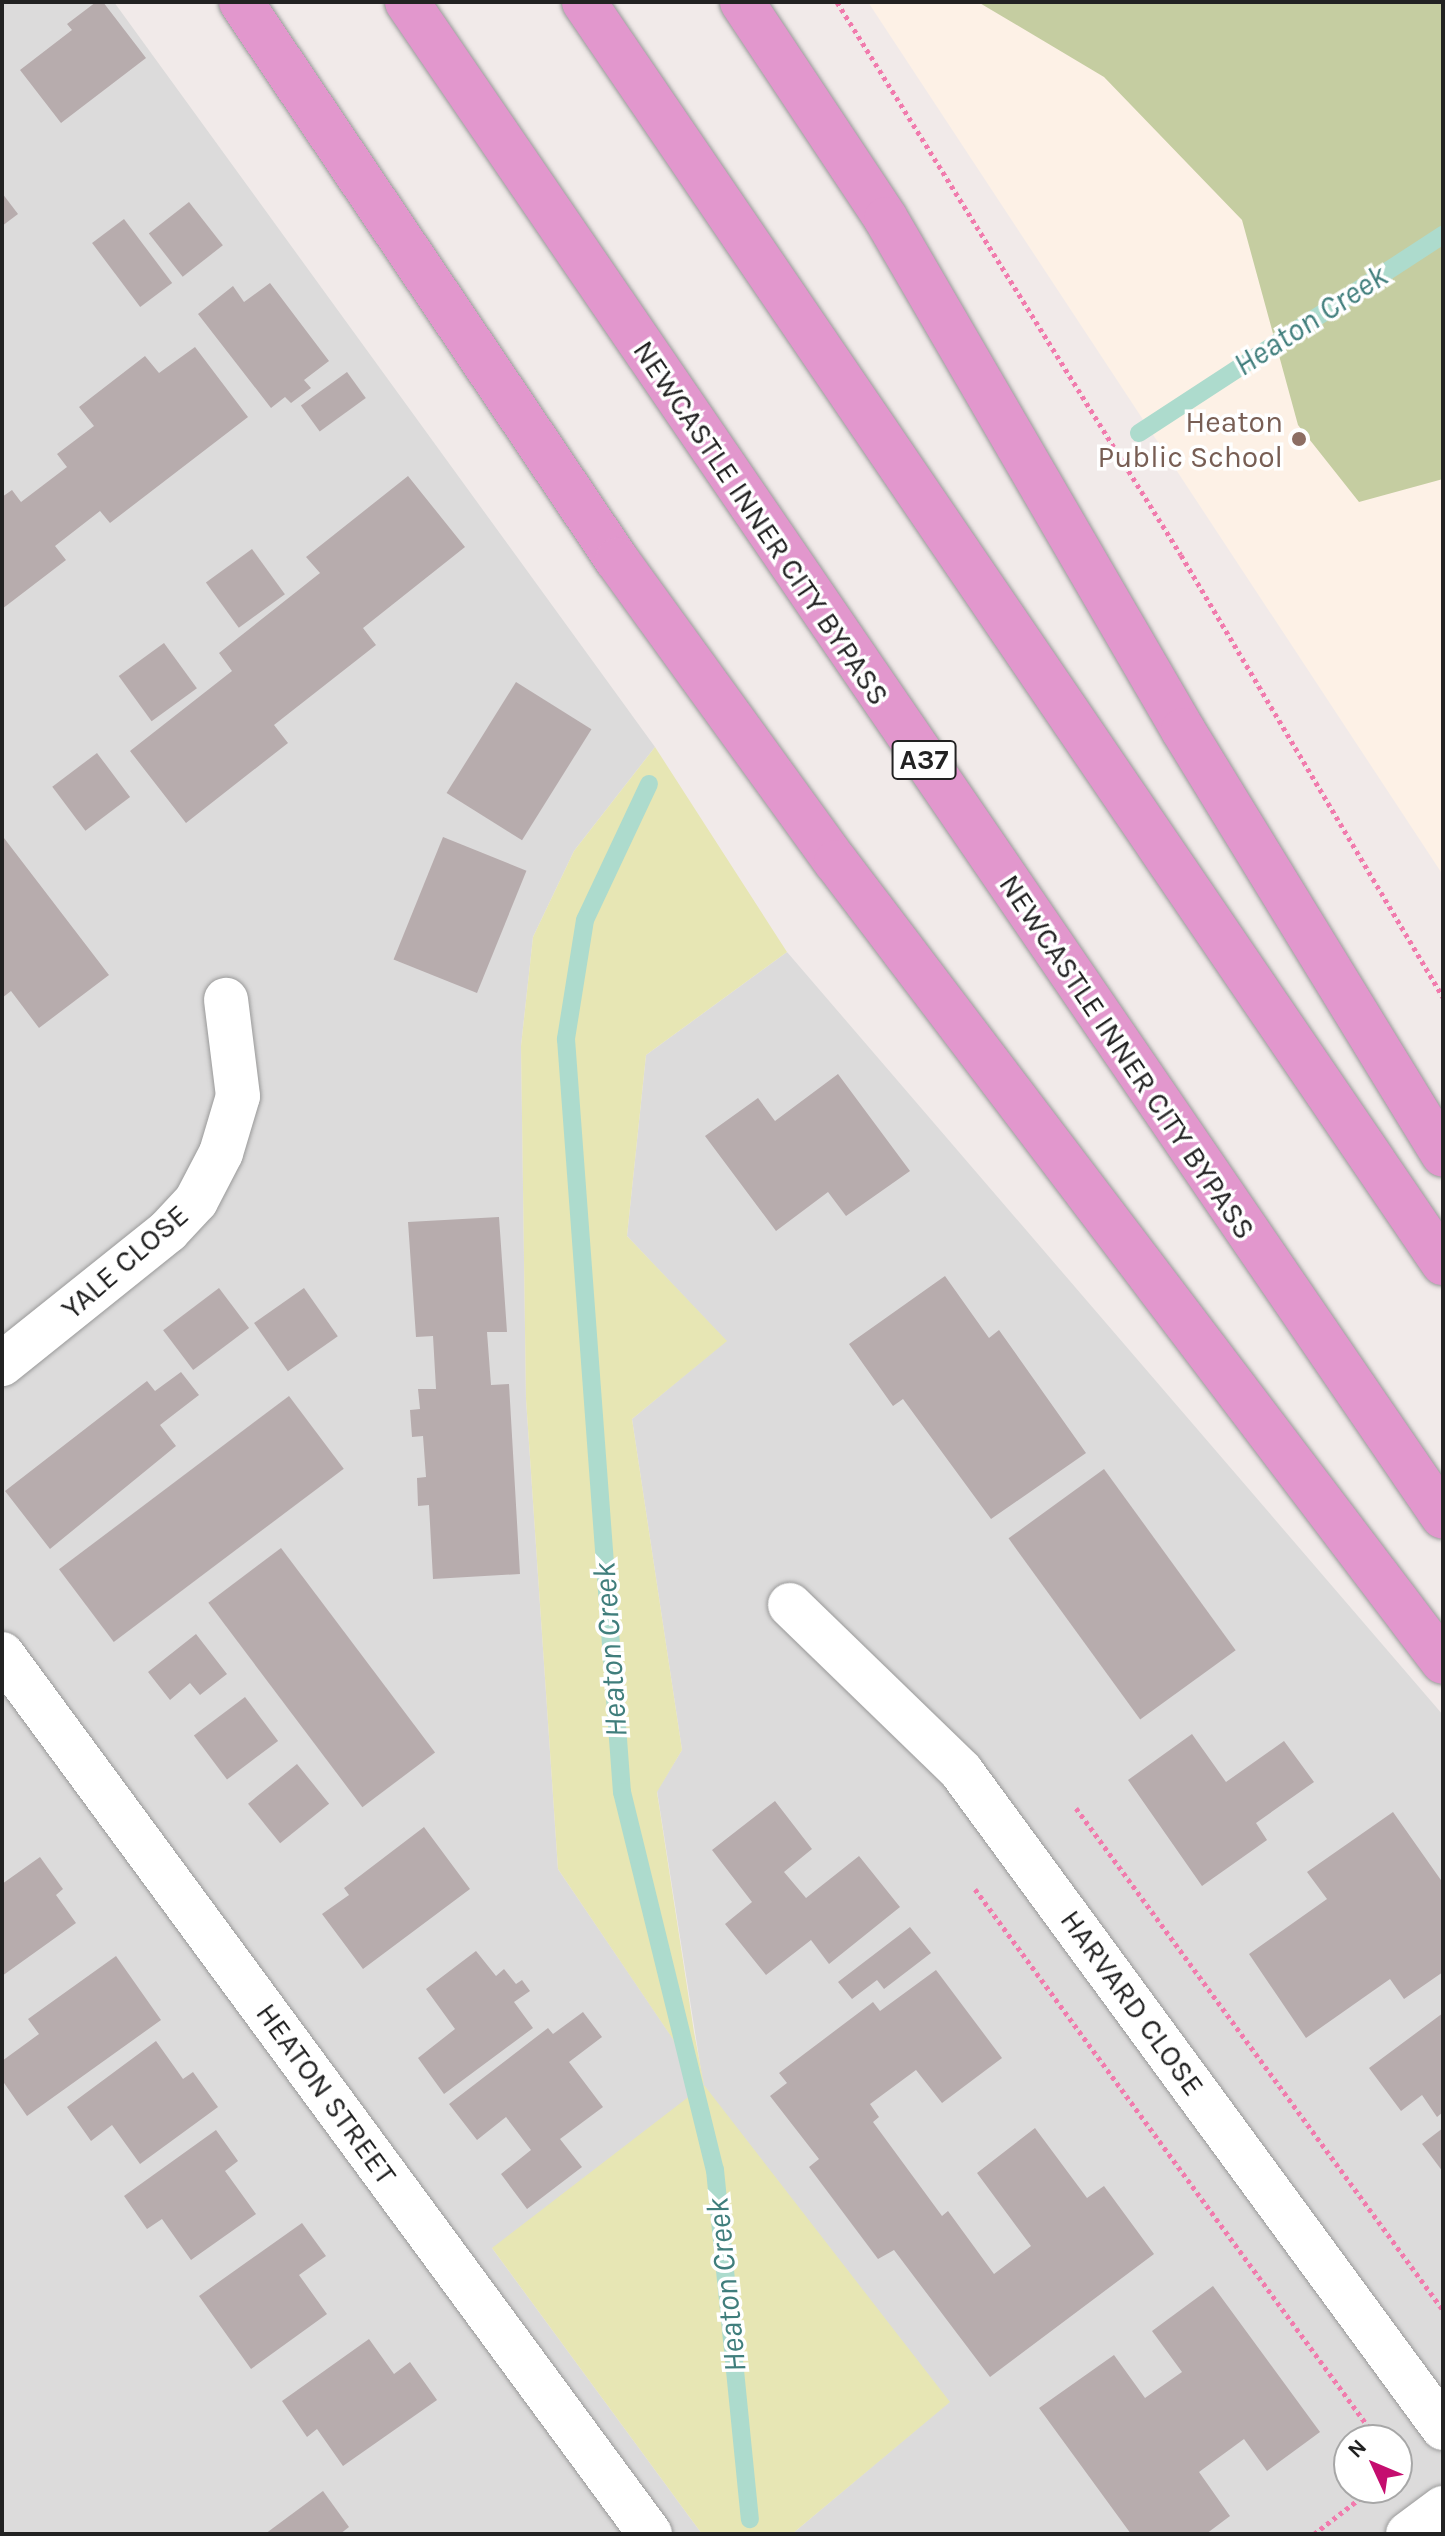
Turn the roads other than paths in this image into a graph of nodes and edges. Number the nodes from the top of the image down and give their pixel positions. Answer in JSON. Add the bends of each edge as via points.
{"nodes":[{"id":1,"x":241,"y":2,"type":"edge"},
{"id":2,"x":407,"y":2,"type":"edge"},
{"id":3,"x":584,"y":2,"type":"edge"},
{"id":4,"x":742,"y":2,"type":"edge"},
{"id":5,"x":226,"y":1000,"type":"dead end"},
{"id":6,"x":1443,"y":1155,"type":"edge"},
{"id":7,"x":1443,"y":1263,"type":"edge"},
{"id":8,"x":2,"y":1364,"type":"edge"},
{"id":9,"x":1443,"y":1517,"type":"edge"},
{"id":10,"x":790,"y":1605,"type":"dead end"},
{"id":11,"x":2,"y":1654,"type":"edge"},
{"id":12,"x":1443,"y":1662,"type":"edge"},
{"id":13,"x":1443,"y":2428,"type":"edge"},
{"id":14,"x":1443,"y":2508,"type":"edge"},
{"id":15,"x":650,"y":2534,"type":"edge"},
{"id":16,"x":1408,"y":2534,"type":"edge"}],
"edges":[{"from":1,"to":12,"type":"highway","via":[[529,432],[754,749],[1090,1203]]},
{"from":2,"to":9,"type":"highway","name":"NEWCASTLE INNER CITY BYPASS","number":"A37"},
{"from":3,"to":7,"type":"highway"},
{"from":4,"to":6,"type":"highway","via":[[886,219],[1183,730]]},
{"from":5,"to":8,"type":"street","name":"YALE CLOSE","via":[[238,1096],[221,1153],[196,1201],[168,1231]]},
{"from":10,"to":13,"type":"street","name":"HARVARD CLOSE","via":[[961,1771]]},
{"from":11,"to":15,"type":"street","name":"HEATON STREET"},
{"from":14,"to":16,"type":"street"}]}
